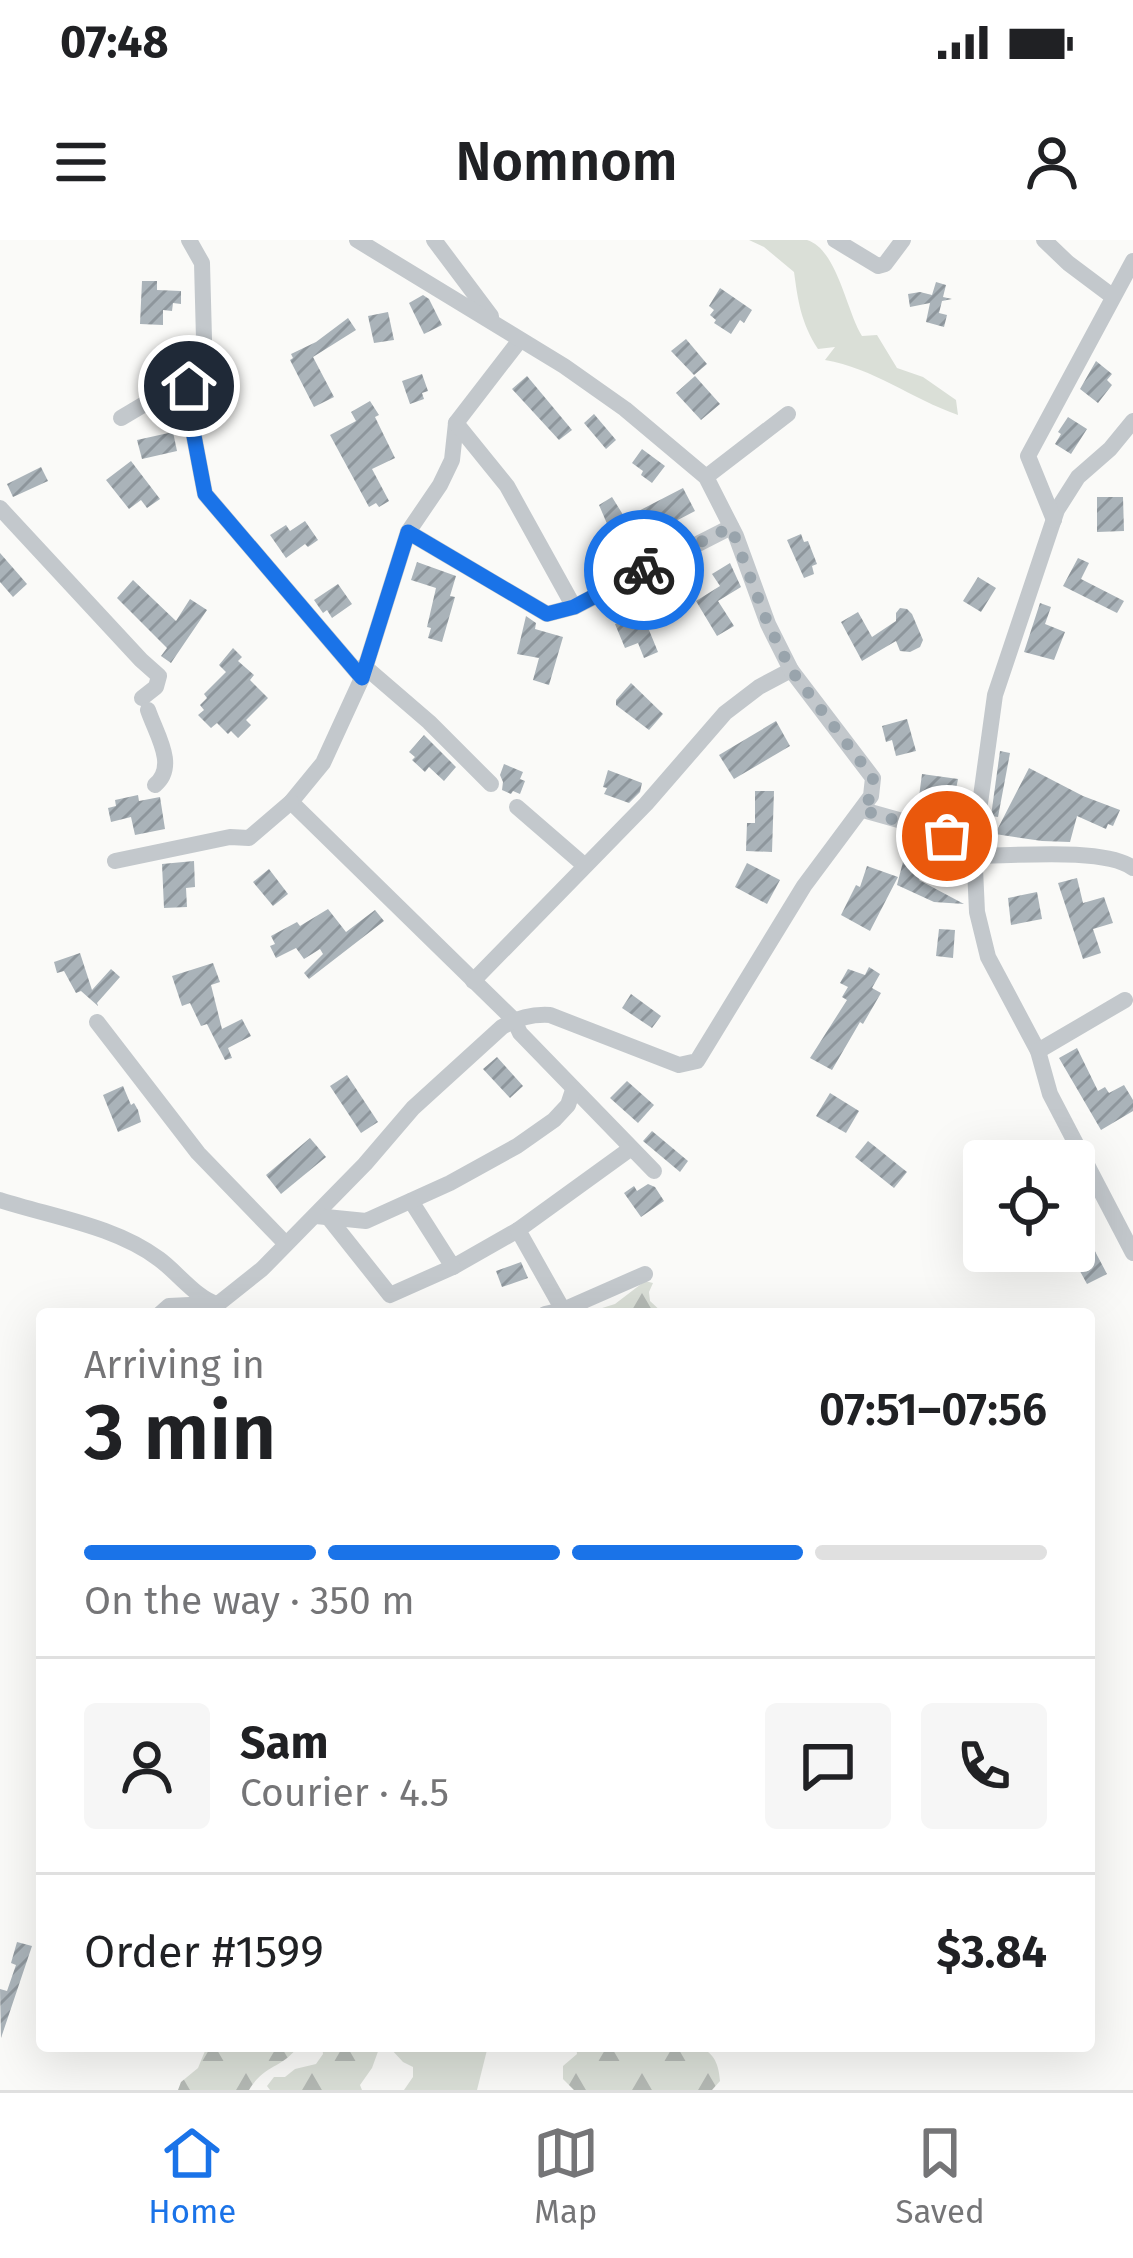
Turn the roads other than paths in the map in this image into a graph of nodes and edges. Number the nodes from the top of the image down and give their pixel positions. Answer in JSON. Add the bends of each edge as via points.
{"nodes":[{"id":1,"x":189,"y":240,"type":"edge"},
{"id":2,"x":357,"y":240,"type":"edge"},
{"id":3,"x":434,"y":240,"type":"edge"},
{"id":4,"x":835,"y":240,"type":"edge"},
{"id":5,"x":903,"y":240,"type":"edge"},
{"id":6,"x":1044,"y":240,"type":"edge"},
{"id":7,"x":1133,"y":261,"type":"edge"},
{"id":8,"x":1112,"y":296,"type":"junction"},
{"id":9,"x":499,"y":327,"type":"junction"},
{"id":10,"x":520,"y":340,"type":"junction"},
{"id":11,"x":189,"y":386,"type":"junction"},
{"id":12,"x":788,"y":414,"type":"dead end"},
{"id":13,"x":121,"y":418,"type":"dead end"},
{"id":14,"x":1133,"y":422,"type":"edge"},
{"id":15,"x":456,"y":423,"type":"junction"},
{"id":16,"x":1110,"y":449,"type":"junction"},
{"id":17,"x":1133,"y":454,"type":"edge"},
{"id":18,"x":706,"y":477,"type":"junction"},
{"id":19,"x":1078,"y":477,"type":"junction"},
{"id":20,"x":1039,"y":478,"type":"junction"},
{"id":21,"x":0,"y":508,"type":"edge"},
{"id":22,"x":1054,"y":520,"type":"junction"},
{"id":23,"x":731,"y":527,"type":"junction"},
{"id":24,"x":408,"y":532,"type":"junction"},
{"id":25,"x":574,"y":607,"type":"junction"},
{"id":26,"x":791,"y":670,"type":"junction"},
{"id":27,"x":363,"y":672,"type":"junction"},
{"id":28,"x":491,"y":784,"type":"dead end"},
{"id":29,"x":155,"y":785,"type":"dead end"},
{"id":30,"x":291,"y":802,"type":"junction"},
{"id":31,"x":517,"y":807,"type":"dead end"},
{"id":32,"x":862,"y":810,"type":"junction"},
{"id":33,"x":974,"y":851,"type":"junction"},
{"id":34,"x":115,"y":861,"type":"dead end"},
{"id":35,"x":584,"y":865,"type":"junction"},
{"id":36,"x":1133,"y":868,"type":"edge"},
{"id":37,"x":473,"y":981,"type":"junction"},
{"id":38,"x":1125,"y":1000,"type":"dead end"},
{"id":39,"x":514,"y":1020,"type":"junction"},
{"id":40,"x":97,"y":1022,"type":"dead end"},
{"id":41,"x":1038,"y":1051,"type":"junction"},
{"id":42,"x":573,"y":1090,"type":"junction"},
{"id":43,"x":630,"y":1149,"type":"junction"},
{"id":44,"x":654,"y":1171,"type":"dead end"},
{"id":45,"x":0,"y":1200,"type":"edge"},
{"id":46,"x":411,"y":1201,"type":"junction"},
{"id":47,"x":322,"y":1216,"type":"junction"},
{"id":48,"x":518,"y":1230,"type":"junction"},
{"id":49,"x":286,"y":1244,"type":"junction"},
{"id":50,"x":1133,"y":1253,"type":"edge"},
{"id":51,"x":453,"y":1267,"type":"junction"},
{"id":52,"x":645,"y":1274,"type":"dead end"},
{"id":53,"x":167,"y":1308,"type":"edge"},
{"id":54,"x":196,"y":1308,"type":"edge"},
{"id":55,"x":209,"y":1308,"type":"edge"},
{"id":56,"x":212,"y":1308,"type":"edge"},
{"id":57,"x":552,"y":1308,"type":"edge"},
{"id":58,"x":564,"y":1308,"type":"edge"}],
"edges":[{"from":1,"to":11,"type":"street","via":[[202,263],[203,339]]},
{"from":2,"to":9,"type":"street"},
{"from":3,"to":9,"type":"street"},
{"from":4,"to":5,"type":"street","via":[[882,266]]},
{"from":6,"to":8,"type":"street"},
{"from":7,"to":8,"type":"street"},
{"from":8,"to":20,"type":"street","via":[[1028,456]]},
{"from":9,"to":10,"type":"street"},
{"from":10,"to":15,"type":"street"},
{"from":10,"to":18,"type":"street","via":[[625,409]]},
{"from":11,"to":13,"type":"street"},
{"from":11,"to":27,"type":"street","via":[[205,494]]},
{"from":12,"to":18,"type":"street"},
{"from":14,"to":16,"type":"street"},
{"from":15,"to":24,"type":"street","via":[[452,460]]},
{"from":15,"to":25,"type":"street","via":[[507,486]]},
{"from":16,"to":17,"type":"street"},
{"from":16,"to":19,"type":"street"},
{"from":18,"to":23,"type":"street"},
{"from":19,"to":20,"type":"street"},
{"from":19,"to":22,"type":"street"},
{"from":20,"to":22,"type":"street"},
{"from":21,"to":29,"type":"street","via":[[159,676],[145,704],[167,762]]},
{"from":22,"to":33,"type":"street","via":[[995,695]]},
{"from":23,"to":25,"type":"street"},
{"from":23,"to":26,"type":"street"},
{"from":24,"to":25,"type":"street","via":[[547,614]]},
{"from":24,"to":27,"type":"street"},
{"from":26,"to":32,"type":"street","via":[[873,778]]},
{"from":26,"to":35,"type":"street","via":[[725,712]]},
{"from":27,"to":28,"type":"street"},
{"from":27,"to":30,"type":"street","via":[[323,763]]},
{"from":30,"to":34,"type":"street","via":[[249,838]]},
{"from":30,"to":37,"type":"street"},
{"from":31,"to":35,"type":"street"},
{"from":32,"to":33,"type":"street"},
{"from":32,"to":39,"type":"street","via":[[804,886],[697,1060],[679,1064],[550,1015]]},
{"from":33,"to":36,"type":"street","via":[[1088,855]]},
{"from":33,"to":41,"type":"street","via":[[988,957]]},
{"from":35,"to":37,"type":"street"},
{"from":37,"to":39,"type":"street"},
{"from":38,"to":41,"type":"street"},
{"from":39,"to":42,"type":"street"},
{"from":39,"to":47,"type":"street","via":[[412,1108]]},
{"from":40,"to":49,"type":"street","via":[[198,1153]]},
{"from":41,"to":50,"type":"street","via":[[1050,1094]]},
{"from":42,"to":43,"type":"street"},
{"from":42,"to":46,"type":"street","via":[[554,1120],[517,1146]]},
{"from":43,"to":44,"type":"street"},
{"from":43,"to":48,"type":"street"},
{"from":45,"to":55,"type":"street","via":[[136,1244]]},
{"from":46,"to":47,"type":"street","via":[[366,1222]]},
{"from":46,"to":51,"type":"street"},
{"from":47,"to":49,"type":"street"},
{"from":47,"to":51,"type":"street","via":[[390,1294]]},
{"from":48,"to":51,"type":"street"},
{"from":48,"to":57,"type":"street"},
{"from":49,"to":56,"type":"street"},
{"from":52,"to":58,"type":"street"},
{"from":53,"to":54,"type":"street"}]}
